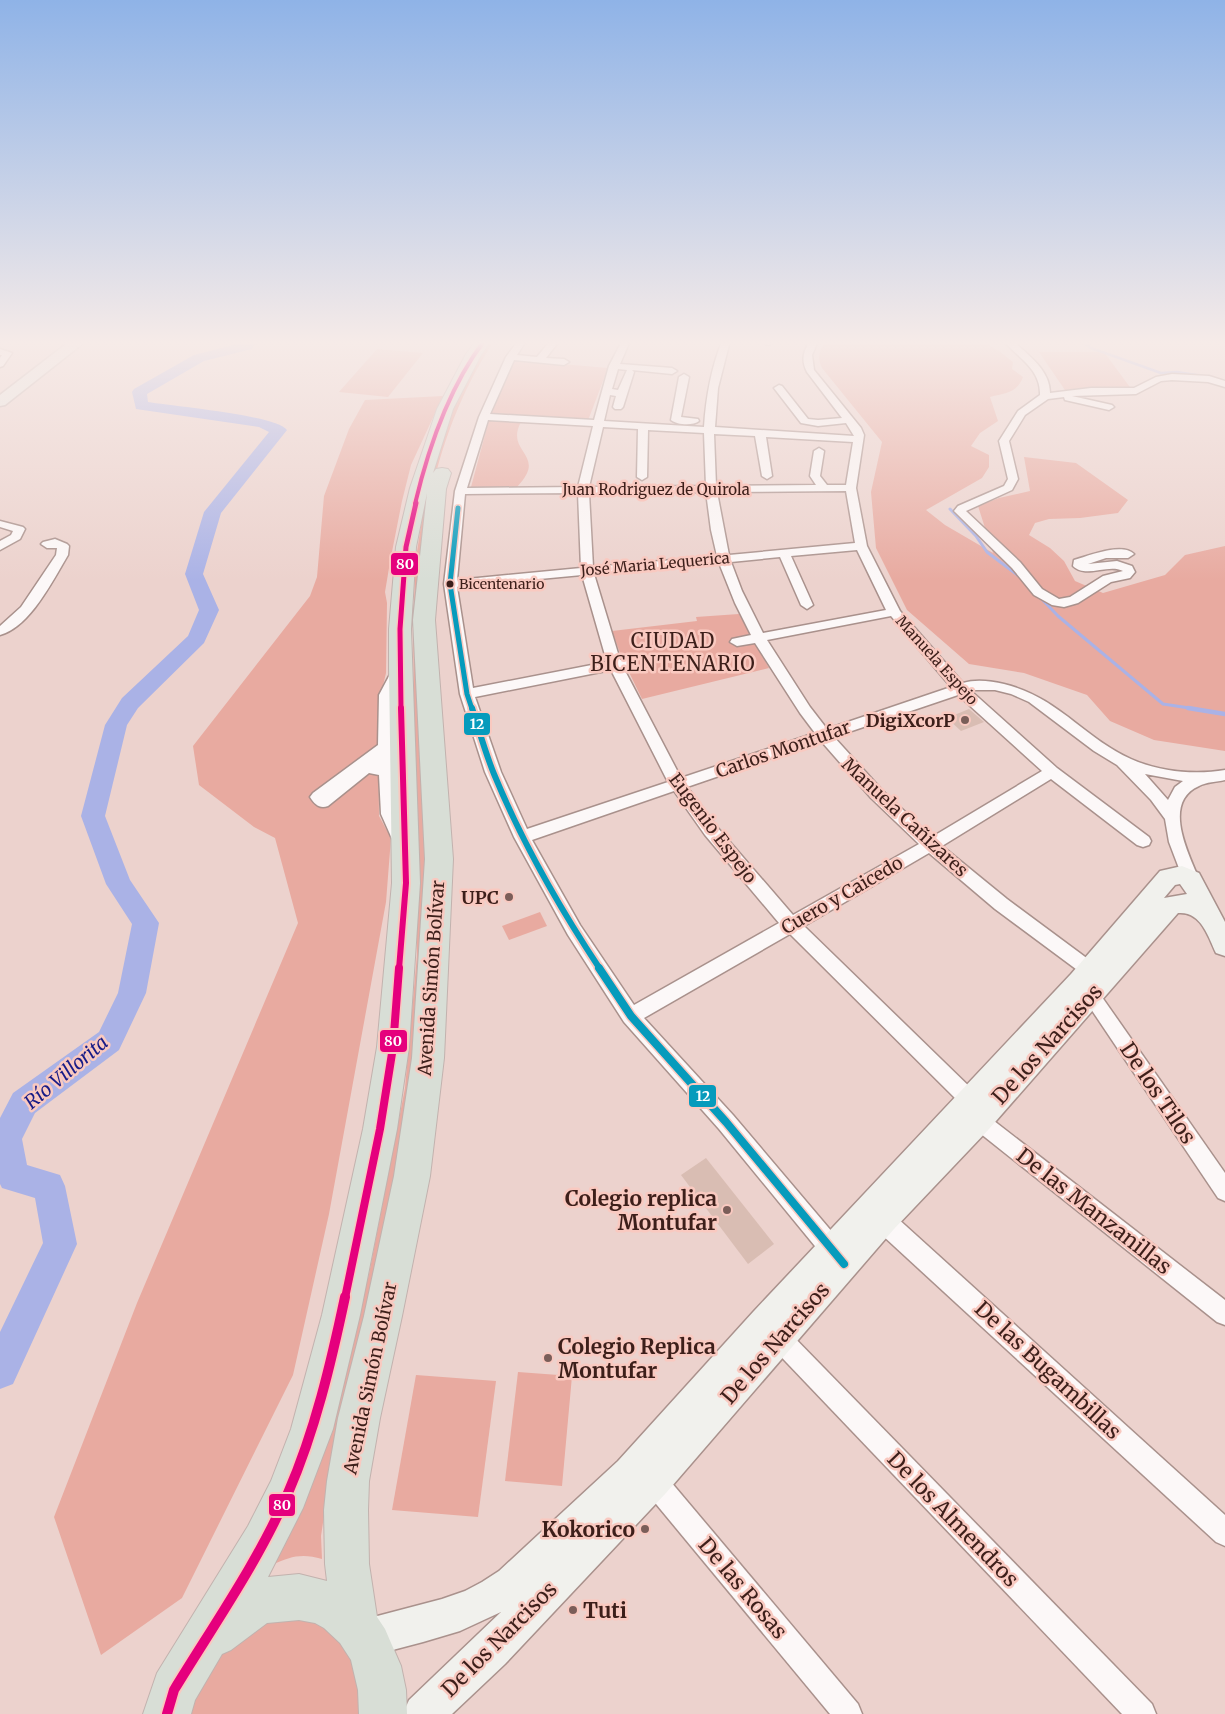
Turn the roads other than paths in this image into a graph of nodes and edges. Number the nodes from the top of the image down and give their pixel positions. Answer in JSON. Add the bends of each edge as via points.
{"nodes":[{"id":1,"x":441,"y":421,"type":"edge"},
{"id":2,"x":458,"y":421,"type":"edge"},
{"id":3,"x":483,"y":421,"type":"edge"},
{"id":4,"x":540,"y":421,"type":"edge"},
{"id":5,"x":597,"y":421,"type":"edge"},
{"id":6,"x":681,"y":421,"type":"edge"},
{"id":7,"x":709,"y":421,"type":"edge"},
{"id":8,"x":804,"y":421,"type":"edge"},
{"id":9,"x":838,"y":421,"type":"edge"},
{"id":10,"x":849,"y":421,"type":"edge"},
{"id":11,"x":1016,"y":421,"type":"edge"},
{"id":12,"x":596,"y":425,"type":"junction"},
{"id":13,"x":709,"y":426,"type":"junction"},
{"id":14,"x":643,"y":428,"type":"junction"},
{"id":15,"x":760,"y":434,"type":"junction"},
{"id":16,"x":859,"y":439,"type":"junction"},
{"id":17,"x":819,"y":451,"type":"dead end"},
{"id":18,"x":767,"y":476,"type":"dead end"},
{"id":19,"x":642,"y":477,"type":"dead end"},
{"id":20,"x":824,"y":488,"type":"junction"},
{"id":21,"x":851,"y":488,"type":"junction"},
{"id":22,"x":582,"y":489,"type":"junction"},
{"id":23,"x":711,"y":490,"type":"junction"},
{"id":24,"x":460,"y":491,"type":"junction"},
{"id":25,"x":0,"y":524,"type":"edge"},
{"id":26,"x":47,"y":544,"type":"dead end"},
{"id":27,"x":0,"y":546,"type":"edge"},
{"id":28,"x":861,"y":546,"type":"junction"},
{"id":29,"x":784,"y":553,"type":"junction"},
{"id":30,"x":1128,"y":554,"type":"dead end"},
{"id":31,"x":724,"y":558,"type":"junction"},
{"id":32,"x":587,"y":570,"type":"junction"},
{"id":33,"x":450,"y":584,"type":"junction"},
{"id":34,"x":808,"y":605,"type":"dead end"},
{"id":35,"x":894,"y":612,"type":"junction"},
{"id":36,"x":0,"y":631,"type":"edge"},
{"id":37,"x":758,"y":639,"type":"junction"},
{"id":38,"x":737,"y":642,"type":"dead end"},
{"id":39,"x":622,"y":663,"type":"junction"},
{"id":40,"x":400,"y":668,"type":"junction"},
{"id":41,"x":960,"y":689,"type":"junction"},
{"id":42,"x":467,"y":694,"type":"junction"},
{"id":43,"x":822,"y":735,"type":"junction"},
{"id":44,"x":386,"y":746,"type":"junction"},
{"id":45,"x":1118,"y":760,"type":"junction"},
{"id":46,"x":388,"y":772,"type":"junction"},
{"id":47,"x":1052,"y":772,"type":"junction"},
{"id":48,"x":1225,"y":775,"type":"edge"},
{"id":49,"x":1206,"y":778,"type":"junction"},
{"id":50,"x":678,"y":786,"type":"junction"},
{"id":51,"x":1172,"y":818,"type":"junction"},
{"id":52,"x":522,"y":838,"type":"junction"},
{"id":53,"x":1143,"y":841,"type":"dead end"},
{"id":54,"x":930,"y":845,"type":"junction"},
{"id":55,"x":406,"y":851,"type":"junction"},
{"id":56,"x":1187,"y":877,"type":"junction"},
{"id":57,"x":1208,"y":914,"type":"junction"},
{"id":58,"x":792,"y":924,"type":"junction"},
{"id":59,"x":1225,"y":946,"type":"edge"},
{"id":60,"x":1090,"y":982,"type":"junction"},
{"id":61,"x":631,"y":1016,"type":"junction"},
{"id":62,"x":971,"y":1109,"type":"junction"},
{"id":63,"x":1225,"y":1191,"type":"edge"},
{"id":64,"x":876,"y":1214,"type":"junction"},
{"id":65,"x":839,"y":1257,"type":"junction"},
{"id":66,"x":1225,"y":1314,"type":"edge"},
{"id":67,"x":772,"y":1330,"type":"junction"},
{"id":68,"x":646,"y":1472,"type":"junction"},
{"id":69,"x":1225,"y":1533,"type":"edge"},
{"id":70,"x":360,"y":1630,"type":"junction"},
{"id":71,"x":171,"y":1697,"type":"edge"},
{"id":72,"x":383,"y":1714,"type":"edge"},
{"id":73,"x":423,"y":1714,"type":"edge"},
{"id":74,"x":848,"y":1714,"type":"edge"},
{"id":75,"x":1142,"y":1714,"type":"edge"}],
"edges":[{"from":1,"to":40,"type":"highway","name":"Avenida Simón Bolívar","via":[[419,488],[406,547]]},
{"from":2,"to":70,"type":"highway","name":"Avenida Simón Bolívar","via":[[436,489],[424,620],[438,859],[428,1058],[412,1176],[348,1481],[347,1564]]},
{"from":3,"to":24,"type":"street"},
{"from":4,"to":12,"type":"street"},
{"from":5,"to":12,"type":"street","name":"Eugenio Espejo"},
{"from":6,"to":13,"type":"street"},
{"from":7,"to":13,"type":"street","name":"Manuela Cañizares"},
{"from":8,"to":9,"type":"street"},
{"from":10,"to":16,"type":"street","via":[[857,430]]},
{"from":11,"to":30,"type":"street","via":[[1004,441],[1013,479],[1011,484],[960,511],[1016,565],[1038,592],[1056,602],[1074,600],[1108,579],[1129,572],[1120,566],[1082,567],[1078,563],[1105,554]]},
{"from":12,"to":14,"type":"street"},
{"from":12,"to":22,"type":"street","name":"Eugenio Espejo"},
{"from":13,"to":14,"type":"street"},
{"from":13,"to":15,"type":"street"},
{"from":13,"to":23,"type":"street","name":"Manuela Cañizares"},
{"from":14,"to":19,"type":"street"},
{"from":15,"to":16,"type":"street"},
{"from":15,"to":18,"type":"street"},
{"from":16,"to":21,"type":"street","name":"Manuela Espejo"},
{"from":17,"to":20,"type":"street","via":[[815,476]]},
{"from":20,"to":21,"type":"street","name":"Juan Rodriguez de Quirola"},
{"from":20,"to":23,"type":"street","name":"Juan Rodriguez de Quirola"},
{"from":21,"to":28,"type":"street","name":"Manuela Espejo"},
{"from":22,"to":23,"type":"street","name":"Juan Rodriguez de Quirola"},
{"from":22,"to":24,"type":"street","name":"Juan Rodriguez de Quirola"},
{"from":22,"to":32,"type":"street","name":"Eugenio Espejo"},
{"from":23,"to":31,"type":"street","name":"Manuela Cañizares"},
{"from":24,"to":33,"type":"street"},
{"from":25,"to":27,"type":"street","via":[[19,530],[16,537]]},
{"from":26,"to":36,"type":"street","via":[[63,546],[62,555],[26,608],[5,630]]},
{"from":28,"to":29,"type":"street","name":"José Maria Lequerica"},
{"from":28,"to":35,"type":"street","name":"Manuela Espejo"},
{"from":29,"to":31,"type":"street","name":"José Maria Lequerica"},
{"from":29,"to":34,"type":"street"},
{"from":31,"to":32,"type":"street","name":"José Maria Lequerica"},
{"from":31,"to":37,"type":"street","name":"Manuela Cañizares","via":[[738,598]]},
{"from":32,"to":33,"type":"street","name":"José Maria Lequerica"},
{"from":32,"to":39,"type":"street","name":"Eugenio Espejo"},
{"from":33,"to":42,"type":"street"},
{"from":35,"to":37,"type":"street"},
{"from":35,"to":41,"type":"street","name":"Manuela Espejo"},
{"from":37,"to":38,"type":"street"},
{"from":37,"to":43,"type":"street","name":"Manuela Cañizares"},
{"from":39,"to":42,"type":"street"},
{"from":39,"to":50,"type":"street","name":"Eugenio Espejo","via":[[631,699]]},
{"from":40,"to":44,"type":"street","via":[[386,695]]},
{"from":40,"to":55,"type":"highway","name":"Avenida Simón Bolívar"},
{"from":41,"to":43,"type":"street","name":"Carlos Montufar"},
{"from":41,"to":45,"type":"street","name":"Carlos Montufar","via":[[991,684],[1036,699]]},
{"from":41,"to":47,"type":"street","name":"Manuela Espejo"},
{"from":42,"to":52,"type":"street","via":[[493,772]]},
{"from":43,"to":50,"type":"street","name":"Carlos Montufar"},
{"from":43,"to":54,"type":"street","name":"Manuela Cañizares","via":[[868,786]]},
{"from":44,"to":46,"type":"street"},
{"from":44,"to":46,"type":"street","via":[[318,797],[323,802],[365,768],[374,767]]},
{"from":45,"to":49,"type":"street","via":[[1165,773]]},
{"from":45,"to":51,"type":"street","via":[[1148,785]]},
{"from":46,"to":55,"type":"street","via":[[389,814]]},
{"from":47,"to":53,"type":"street","name":"Manuela Espejo"},
{"from":47,"to":54,"type":"street","name":"Cuero y Caicedo"},
{"from":48,"to":49,"type":"street"},
{"from":49,"to":51,"type":"street","via":[[1190,783],[1180,791],[1174,802]]},
{"from":50,"to":52,"type":"street","name":"Carlos Montufar"},
{"from":50,"to":58,"type":"street","name":"Eugenio Espejo","via":[[776,910]]},
{"from":51,"to":56,"type":"street"},
{"from":52,"to":61,"type":"street","via":[[574,930]]},
{"from":54,"to":58,"type":"street","name":"Cuero y Caicedo"},
{"from":54,"to":60,"type":"street","name":"Manuela Cañizares"},
{"from":55,"to":71,"type":"highway","name":"Avenida Simón Bolívar","via":[[393,1047],[380,1129],[341,1315],[312,1429],[288,1493],[264,1542]]},
{"from":56,"to":57,"type":"street"},
{"from":56,"to":60,"type":"street","name":"De los Narcisos","via":[[1174,875],[1163,882]]},
{"from":57,"to":59,"type":"street"},
{"from":57,"to":60,"type":"street","name":"De los Narcisos","via":[[1184,902],[1171,905]]},
{"from":58,"to":61,"type":"street","name":"Cuero y Caicedo"},
{"from":58,"to":62,"type":"street","name":"Eugenio Espejo"},
{"from":60,"to":62,"type":"street","name":"De los Narcisos"},
{"from":60,"to":63,"type":"street","name":"De los Tilos"},
{"from":61,"to":65,"type":"street","via":[[720,1115]]},
{"from":62,"to":64,"type":"street","name":"De los Narcisos"},
{"from":62,"to":66,"type":"street","name":"De las Manzanillas"},
{"from":64,"to":65,"type":"street","name":"De los Narcisos"},
{"from":64,"to":69,"type":"street","name":"De las Bugambillas"},
{"from":65,"to":67,"type":"street","name":"De los Narcisos"},
{"from":67,"to":68,"type":"street","name":"De los Narcisos"},
{"from":67,"to":75,"type":"street","name":"De los Almendros"},
{"from":68,"to":70,"type":"street","name":"De los Narcisos","via":[[494,1597],[460,1614]]},
{"from":68,"to":73,"type":"street","name":"De los Narcisos","via":[[491,1650]]},
{"from":68,"to":74,"type":"street","name":"De las Rosas"},
{"from":70,"to":71,"type":"highway","name":"Avenida Simón Bolívar","via":[[331,1604],[303,1596],[272,1599],[241,1612],[211,1636]]},
{"from":70,"to":72,"type":"highway","name":"Avenida Simón Bolívar","via":[[375,1657],[381,1679]]}]}
